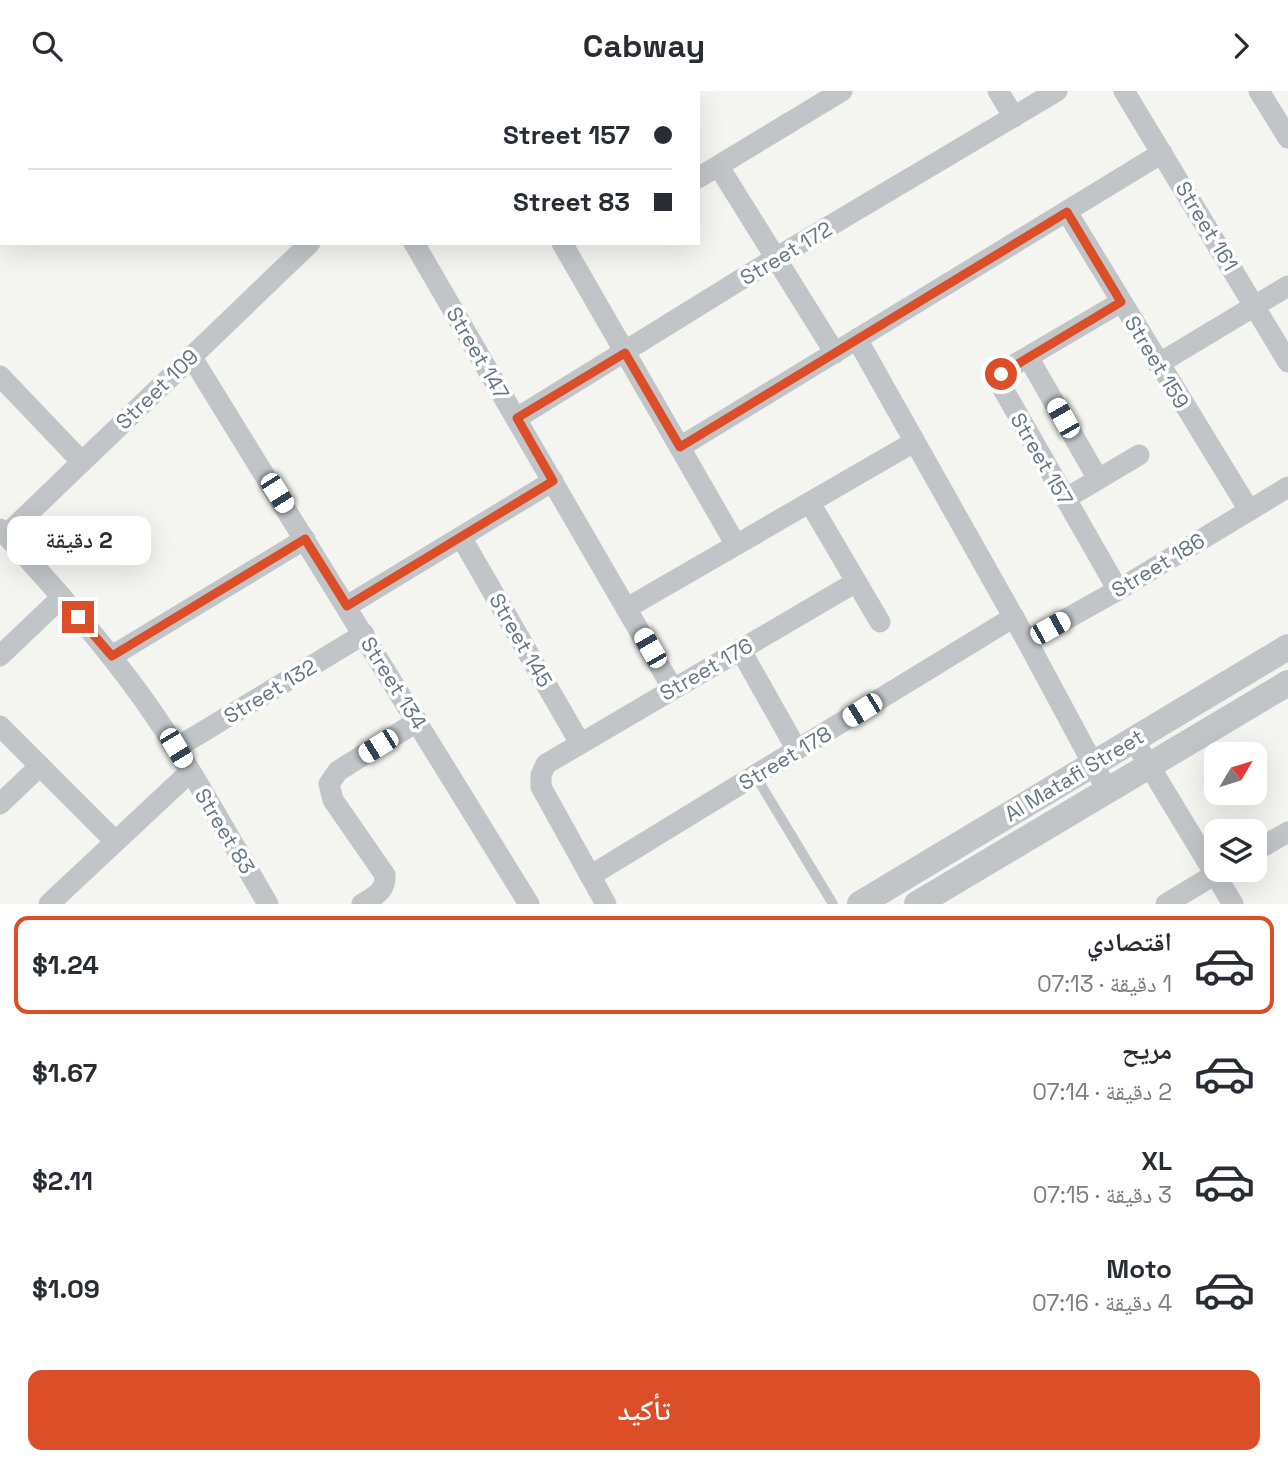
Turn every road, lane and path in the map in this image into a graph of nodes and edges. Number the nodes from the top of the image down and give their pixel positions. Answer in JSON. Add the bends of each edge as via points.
{"nodes":[{"id":1,"x":842,"y":91,"type":"edge"},
{"id":2,"x":998,"y":91,"type":"edge"},
{"id":3,"x":1057,"y":91,"type":"edge"},
{"id":4,"x":1124,"y":91,"type":"edge"},
{"id":5,"x":1259,"y":91,"type":"edge"},
{"id":6,"x":1014,"y":117,"type":"junction"},
{"id":7,"x":1288,"y":138,"type":"edge"},
{"id":8,"x":1162,"y":153,"type":"junction"},
{"id":9,"x":719,"y":167,"type":"junction"},
{"id":10,"x":700,"y":178,"type":"edge"},
{"id":11,"x":1067,"y":212,"type":"junction"},
{"id":12,"x":308,"y":245,"type":"edge"},
{"id":13,"x":415,"y":245,"type":"edge"},
{"id":14,"x":572,"y":247,"type":"edge"},
{"id":15,"x":775,"y":260,"type":"junction"},
{"id":16,"x":1288,"y":286,"type":"edge"},
{"id":17,"x":1121,"y":302,"type":"junction"},
{"id":18,"x":1255,"y":306,"type":"junction"},
{"id":19,"x":857,"y":339,"type":"junction"},
{"id":20,"x":625,"y":353,"type":"junction"},
{"id":21,"x":835,"y":353,"type":"junction"},
{"id":22,"x":191,"y":356,"type":"junction"},
{"id":23,"x":1028,"y":357,"type":"junction"},
{"id":24,"x":1288,"y":362,"type":"edge"},
{"id":25,"x":1158,"y":364,"type":"junction"},
{"id":26,"x":0,"y":376,"type":"edge"},
{"id":27,"x":517,"y":418,"type":"junction"},
{"id":28,"x":914,"y":442,"type":"junction"},
{"id":29,"x":680,"y":447,"type":"junction"},
{"id":30,"x":1139,"y":455,"type":"dead end"},
{"id":31,"x":82,"y":462,"type":"junction"},
{"id":32,"x":1098,"y":479,"type":"junction"},
{"id":33,"x":553,"y":481,"type":"junction"},
{"id":34,"x":1288,"y":487,"type":"edge"},
{"id":35,"x":1065,"y":499,"type":"junction"},
{"id":36,"x":810,"y":503,"type":"junction"},
{"id":37,"x":1248,"y":510,"type":"junction"},
{"id":38,"x":3,"y":532,"type":"edge"},
{"id":39,"x":461,"y":537,"type":"junction"},
{"id":40,"x":305,"y":539,"type":"junction"},
{"id":41,"x":736,"y":545,"type":"junction"},
{"id":42,"x":856,"y":582,"type":"junction"},
{"id":43,"x":1118,"y":590,"type":"junction"},
{"id":44,"x":62,"y":597,"type":"junction"},
{"id":45,"x":347,"y":606,"type":"junction"},
{"id":46,"x":626,"y":608,"type":"junction"},
{"id":47,"x":1014,"y":617,"type":"junction"},
{"id":48,"x":880,"y":622,"type":"dead end"},
{"id":49,"x":364,"y":634,"type":"junction"},
{"id":50,"x":1027,"y":641,"type":"junction"},
{"id":51,"x":1288,"y":647,"type":"edge"},
{"id":52,"x":740,"y":649,"type":"junction"},
{"id":53,"x":0,"y":656,"type":"edge"},
{"id":54,"x":112,"y":656,"type":"junction"},
{"id":55,"x":1288,"y":683,"type":"edge"},
{"id":56,"x":673,"y":689,"type":"junction"},
{"id":57,"x":418,"y":721,"type":"junction"},
{"id":58,"x":0,"y":726,"type":"edge"},
{"id":59,"x":1133,"y":739,"type":"junction"},
{"id":60,"x":580,"y":743,"type":"junction"},
{"id":61,"x":176,"y":748,"type":"junction"},
{"id":62,"x":797,"y":750,"type":"junction"},
{"id":63,"x":1093,"y":763,"type":"junction"},
{"id":64,"x":40,"y":765,"type":"junction"},
{"id":65,"x":1149,"y":765,"type":"junction"},
{"id":66,"x":190,"y":772,"type":"junction"},
{"id":67,"x":755,"y":775,"type":"junction"},
{"id":68,"x":1107,"y":790,"type":"junction"},
{"id":69,"x":0,"y":804,"type":"edge"},
{"id":70,"x":1288,"y":832,"type":"edge"},
{"id":71,"x":115,"y":841,"type":"junction"},
{"id":72,"x":1267,"y":844,"type":"edge"},
{"id":73,"x":1204,"y":850,"type":"edge"},
{"id":74,"x":590,"y":876,"type":"junction"},
{"id":75,"x":1204,"y":881,"type":"edge"},
{"id":76,"x":1223,"y":882,"type":"edge"},
{"id":77,"x":50,"y":904,"type":"edge"},
{"id":78,"x":268,"y":904,"type":"edge"},
{"id":79,"x":362,"y":904,"type":"edge"},
{"id":80,"x":529,"y":904,"type":"edge"},
{"id":81,"x":606,"y":904,"type":"edge"},
{"id":82,"x":833,"y":904,"type":"edge"},
{"id":83,"x":860,"y":904,"type":"edge"},
{"id":84,"x":917,"y":904,"type":"edge"},
{"id":85,"x":1167,"y":904,"type":"edge"},
{"id":86,"x":1233,"y":904,"type":"edge"}],
"edges":[{"from":1,"to":9,"type":"street"},
{"from":2,"to":6,"type":"street"},
{"from":3,"to":6,"type":"street","name":"Street 172"},
{"from":4,"to":8,"type":"street","name":"Street 161"},
{"from":5,"to":7,"type":"street"},
{"from":6,"to":15,"type":"street","name":"Street 172"},
{"from":8,"to":11,"type":"street"},
{"from":8,"to":18,"type":"street","name":"Street 161"},
{"from":9,"to":10,"type":"street"},
{"from":9,"to":15,"type":"street"},
{"from":11,"to":17,"type":"street","name":"Street 159"},
{"from":11,"to":19,"type":"street"},
{"from":12,"to":22,"type":"street","name":"Street 109"},
{"from":13,"to":27,"type":"street","name":"Street 147"},
{"from":14,"to":20,"type":"street"},
{"from":15,"to":20,"type":"street","name":"Street 172"},
{"from":15,"to":21,"type":"street"},
{"from":16,"to":18,"type":"street"},
{"from":17,"to":23,"type":"street","name":"Street 157"},
{"from":17,"to":25,"type":"street","name":"Street 159"},
{"from":18,"to":24,"type":"street","name":"Street 161"},
{"from":18,"to":25,"type":"street"},
{"from":19,"to":21,"type":"street"},
{"from":19,"to":28,"type":"street"},
{"from":20,"to":27,"type":"street","name":"Street 172"},
{"from":20,"to":29,"type":"street"},
{"from":21,"to":29,"type":"street"},
{"from":22,"to":31,"type":"street","name":"Street 109"},
{"from":22,"to":40,"type":"street","name":"Street 134"},
{"from":23,"to":32,"type":"street"},
{"from":23,"to":35,"type":"street","name":"Street 157","via":[[1001,374],[999,382]]},
{"from":25,"to":37,"type":"street","name":"Street 159"},
{"from":26,"to":31,"type":"street"},
{"from":27,"to":33,"type":"street","name":"Street 147"},
{"from":28,"to":36,"type":"street"},
{"from":28,"to":47,"type":"street"},
{"from":29,"to":41,"type":"street"},
{"from":30,"to":32,"type":"street"},
{"from":31,"to":38,"type":"street","name":"Street 109"},
{"from":32,"to":35,"type":"street"},
{"from":33,"to":39,"type":"street"},
{"from":33,"to":46,"type":"street","name":"Street 147"},
{"from":34,"to":37,"type":"street","name":"Street 186"},
{"from":35,"to":43,"type":"street","name":"Street 157"},
{"from":36,"to":41,"type":"street"},
{"from":36,"to":42,"type":"street"},
{"from":37,"to":43,"type":"street","name":"Street 186"},
{"from":38,"to":44,"type":"street","name":"Street 83"},
{"from":39,"to":45,"type":"street"},
{"from":39,"to":60,"type":"street","name":"Street 145"},
{"from":40,"to":45,"type":"street","name":"Street 134"},
{"from":40,"to":54,"type":"street"},
{"from":41,"to":46,"type":"street"},
{"from":42,"to":48,"type":"street"},
{"from":42,"to":52,"type":"street","name":"Street 176"},
{"from":43,"to":50,"type":"street","name":"Street 186"},
{"from":44,"to":53,"type":"street"},
{"from":44,"to":54,"type":"street","name":"Street 83"},
{"from":45,"to":49,"type":"street","name":"Street 134"},
{"from":46,"to":56,"type":"street","name":"Street 147"},
{"from":47,"to":50,"type":"street"},
{"from":47,"to":62,"type":"street","name":"Street 178"},
{"from":49,"to":57,"type":"street","name":"Street 134"},
{"from":49,"to":61,"type":"street","name":"Street 132"},
{"from":50,"to":63,"type":"street"},
{"from":51,"to":59,"type":"street","name":"Al Matafi Street"},
{"from":52,"to":56,"type":"street","name":"Street 176"},
{"from":52,"to":62,"type":"street"},
{"from":54,"to":61,"type":"street","name":"Street 83"},
{"from":55,"to":65,"type":"street","name":"Al Matafi Street"},
{"from":56,"to":60,"type":"street","name":"Street 176"},
{"from":57,"to":79,"type":"street","via":[[338,771],[329,784],[333,800],[385,875],[382,890]]},
{"from":57,"to":80,"type":"street","name":"Street 134"},
{"from":58,"to":64,"type":"street"},
{"from":59,"to":63,"type":"street","name":"Al Matafi Street"},
{"from":59,"to":65,"type":"street"},
{"from":60,"to":74,"type":"street","name":"Street 176","via":[[546,764],[541,787]]},
{"from":61,"to":66,"type":"street","name":"Street 83"},
{"from":62,"to":67,"type":"street","name":"Street 178"},
{"from":63,"to":68,"type":"street"},
{"from":63,"to":83,"type":"street","name":"Al Matafi Street"},
{"from":64,"to":69,"type":"street"},
{"from":64,"to":71,"type":"street"},
{"from":65,"to":68,"type":"street","name":"Al Matafi Street"},
{"from":65,"to":73,"type":"street"},
{"from":66,"to":71,"type":"street"},
{"from":66,"to":78,"type":"street","name":"Street 83"},
{"from":67,"to":74,"type":"street","name":"Street 178"},
{"from":67,"to":82,"type":"lane"},
{"from":68,"to":84,"type":"street","name":"Al Matafi Street"},
{"from":70,"to":72,"type":"street"},
{"from":71,"to":77,"type":"street"},
{"from":74,"to":81,"type":"street"},
{"from":75,"to":85,"type":"street"},
{"from":76,"to":86,"type":"street"}]}
